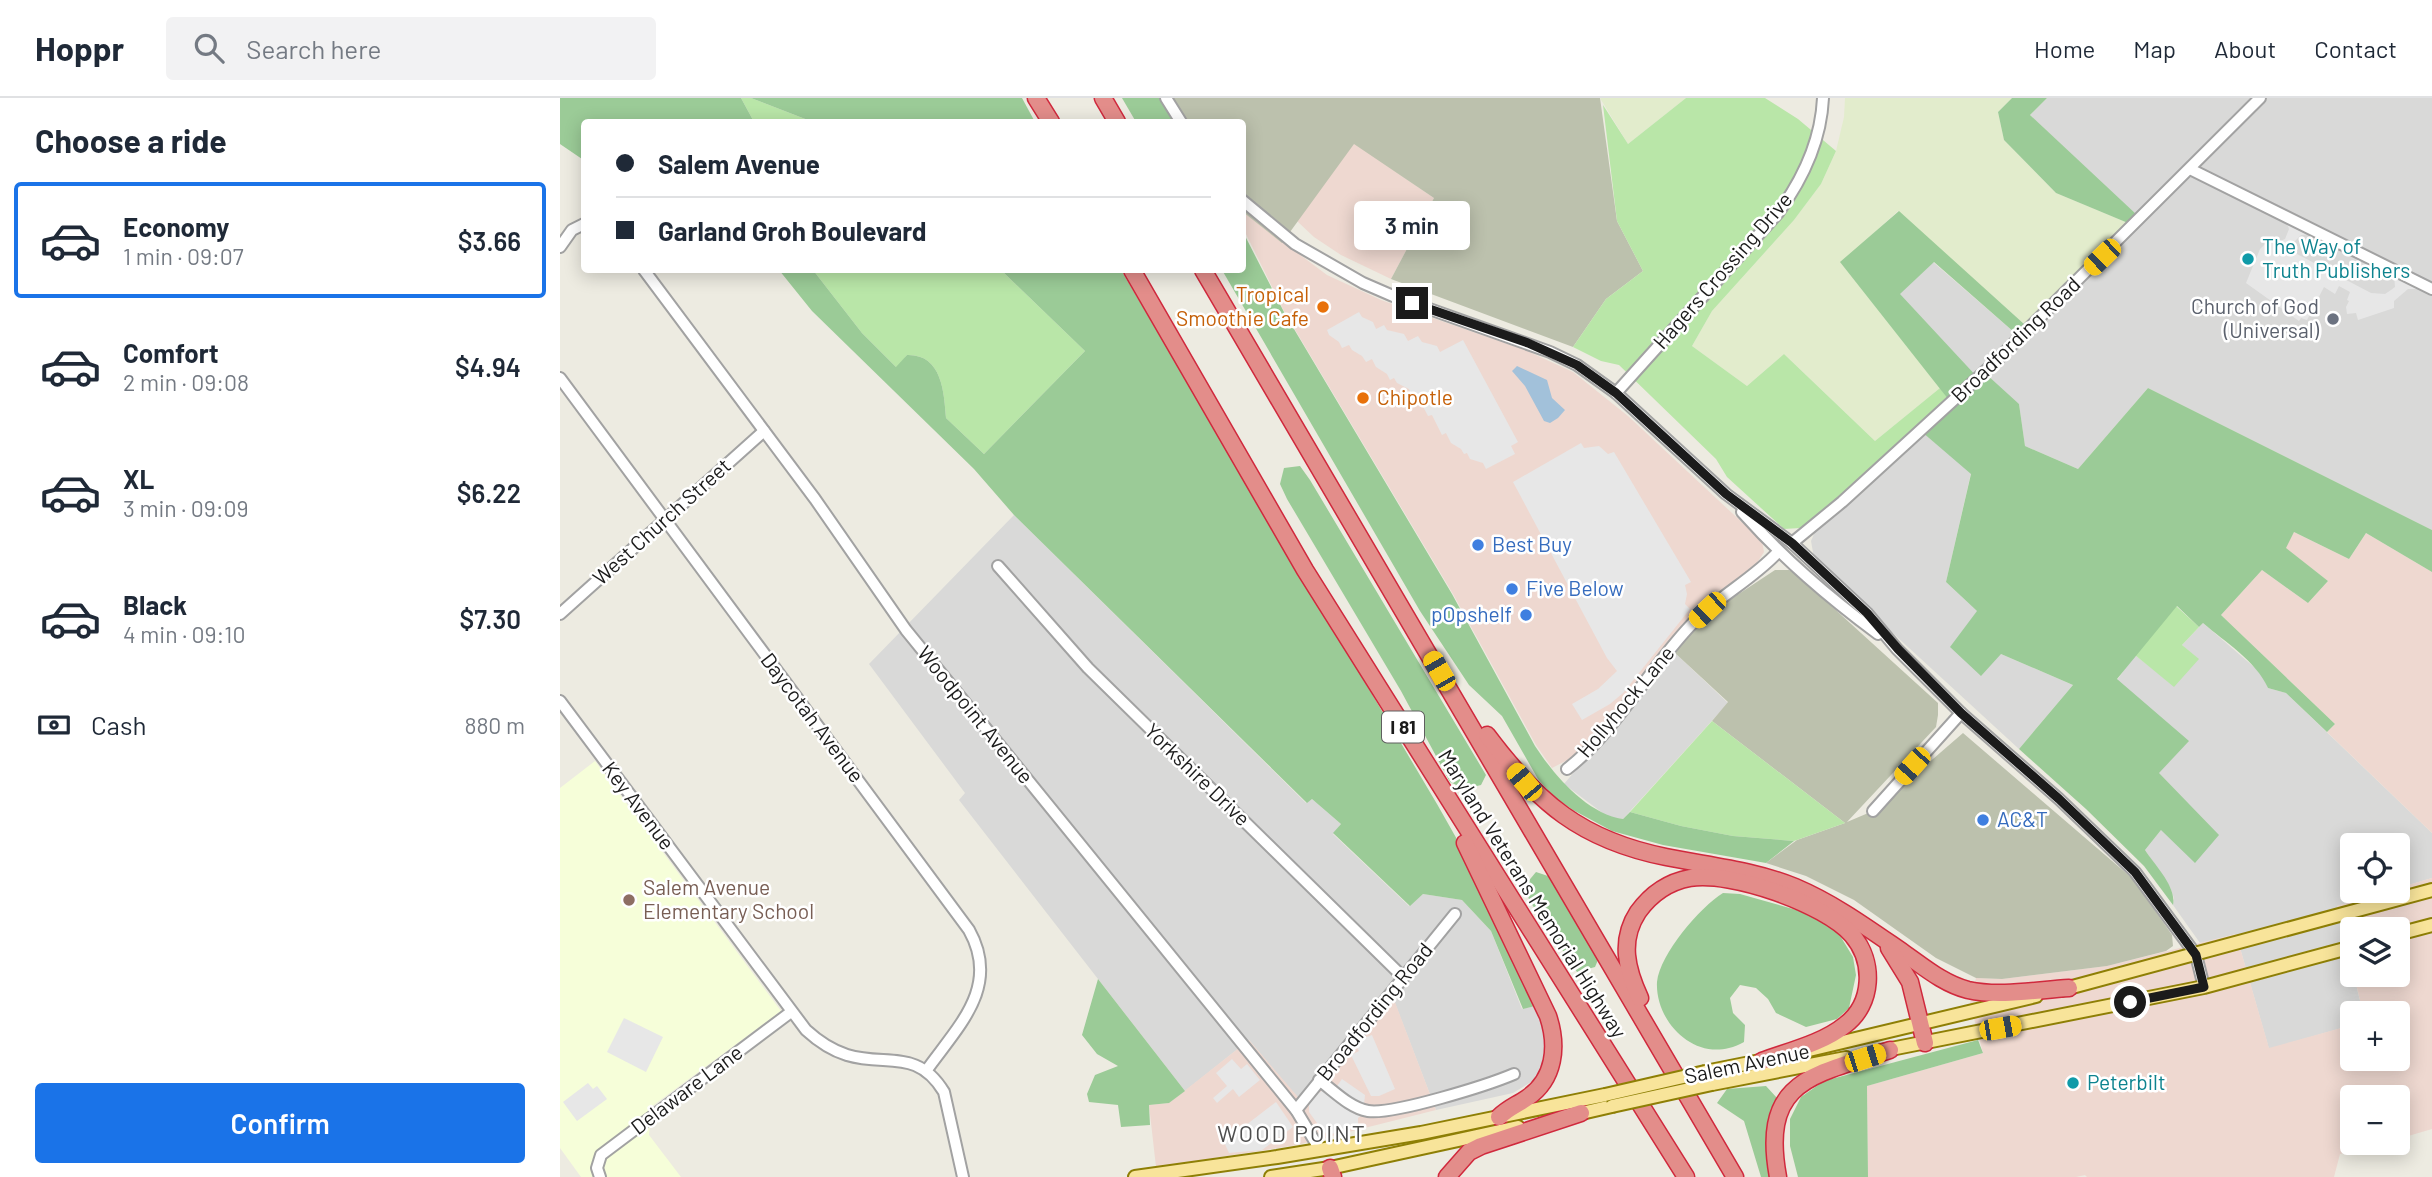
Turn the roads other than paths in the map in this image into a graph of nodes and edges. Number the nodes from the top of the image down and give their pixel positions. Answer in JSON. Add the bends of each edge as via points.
{"nodes":[{"id":1,"x":1037,"y":98,"type":"edge"},
{"id":2,"x":1103,"y":98,"type":"edge"},
{"id":3,"x":1166,"y":98,"type":"edge"},
{"id":4,"x":1823,"y":98,"type":"edge"},
{"id":5,"x":2260,"y":98,"type":"edge"},
{"id":6,"x":1050,"y":119,"type":"edge"},
{"id":7,"x":1115,"y":119,"type":"edge"},
{"id":8,"x":1179,"y":119,"type":"edge"},
{"id":9,"x":2190,"y":169,"type":"junction"},
{"id":10,"x":1246,"y":203,"type":"edge"},
{"id":11,"x":581,"y":226,"type":"edge"},
{"id":12,"x":560,"y":247,"type":"edge"},
{"id":13,"x":646,"y":273,"type":"edge"},
{"id":14,"x":1134,"y":273,"type":"edge"},
{"id":15,"x":1205,"y":273,"type":"edge"},
{"id":16,"x":2432,"y":289,"type":"edge"},
{"id":17,"x":560,"y":378,"type":"edge"},
{"id":18,"x":1616,"y":393,"type":"junction"},
{"id":19,"x":764,"y":431,"type":"junction"},
{"id":20,"x":1726,"y":494,"type":"junction"},
{"id":21,"x":1748,"y":519,"type":"junction"},
{"id":22,"x":665,"y":520,"type":"junction"},
{"id":23,"x":1792,"y":543,"type":"junction"},
{"id":24,"x":1778,"y":552,"type":"junction"},
{"id":25,"x":998,"y":566,"type":"dead end"},
{"id":26,"x":1831,"y":598,"type":"junction"},
{"id":27,"x":560,"y":614,"type":"edge"},
{"id":28,"x":1412,"y":626,"type":"junction"},
{"id":29,"x":1898,"y":649,"type":"junction"},
{"id":30,"x":560,"y":701,"type":"edge"},
{"id":31,"x":1961,"y":713,"type":"junction"},
{"id":32,"x":1424,"y":760,"type":"junction"},
{"id":33,"x":1567,"y":769,"type":"dead end"},
{"id":34,"x":1873,"y":811,"type":"dead end"},
{"id":35,"x":2432,"y":890,"type":"edge"},
{"id":36,"x":1455,"y":914,"type":"dead end"},
{"id":37,"x":2432,"y":925,"type":"edge"},
{"id":38,"x":2410,"y":931,"type":"edge"},
{"id":39,"x":1881,"y":937,"type":"junction"},
{"id":40,"x":2340,"y":950,"type":"edge"},
{"id":41,"x":2196,"y":955,"type":"junction"},
{"id":42,"x":1403,"y":977,"type":"junction"},
{"id":43,"x":2204,"y":987,"type":"junction"},
{"id":44,"x":2069,"y":988,"type":"junction"},
{"id":45,"x":791,"y":1012,"type":"junction"},
{"id":46,"x":1921,"y":1024,"type":"junction"},
{"id":47,"x":1925,"y":1043,"type":"junction"},
{"id":48,"x":1890,"y":1050,"type":"junction"},
{"id":49,"x":1762,"y":1061,"type":"junction"},
{"id":50,"x":1671,"y":1071,"type":"junction"},
{"id":51,"x":926,"y":1072,"type":"junction"},
{"id":52,"x":1514,"y":1074,"type":"dead end"},
{"id":53,"x":1319,"y":1080,"type":"junction"},
{"id":54,"x":1609,"y":1100,"type":"junction"},
{"id":55,"x":1296,"y":1110,"type":"junction"},
{"id":56,"x":1581,"y":1113,"type":"junction"},
{"id":57,"x":1646,"y":1114,"type":"junction"},
{"id":58,"x":1499,"y":1117,"type":"junction"},
{"id":59,"x":1320,"y":1150,"type":"junction"},
{"id":60,"x":1331,"y":1173,"type":"edge"},
{"id":61,"x":600,"y":1177,"type":"edge"},
{"id":62,"x":963,"y":1177,"type":"edge"},
{"id":63,"x":1135,"y":1177,"type":"edge"},
{"id":64,"x":1272,"y":1177,"type":"edge"},
{"id":65,"x":1447,"y":1177,"type":"edge"},
{"id":66,"x":1679,"y":1177,"type":"edge"},
{"id":67,"x":1686,"y":1177,"type":"edge"},
{"id":68,"x":1735,"y":1177,"type":"edge"},
{"id":69,"x":1778,"y":1177,"type":"edge"}],
"edges":[{"from":1,"to":6,"type":"highway"},
{"from":2,"to":7,"type":"highway"},
{"from":3,"to":8,"type":"street"},
{"from":4,"to":18,"type":"street","name":"Hagers Crossing Drive","via":[[1818,134],[1795,189]]},
{"from":5,"to":9,"type":"street","name":"Broadfording Road"},
{"from":9,"to":16,"type":"street"},
{"from":9,"to":23,"type":"street","name":"Broadfording Road","via":[[1993,364]]},
{"from":10,"to":18,"type":"street","via":[[1295,244],[1363,283],[1550,352]]},
{"from":11,"to":12,"type":"street"},
{"from":13,"to":19,"type":"street","name":"Woodpoint Avenue"},
{"from":14,"to":32,"type":"highway","name":"Maryland Veterans Memorial Highway","number":"I 81","via":[[1305,570]]},
{"from":15,"to":28,"type":"highway","name":"Maryland Veterans Memorial Highway"},
{"from":17,"to":22,"type":"street","name":"Daycotah Avenue"},
{"from":18,"to":20,"type":"street"},
{"from":19,"to":22,"type":"street","name":"West Church Street"},
{"from":19,"to":55,"type":"street","name":"Woodpoint Avenue","via":[[906,630]]},
{"from":20,"to":21,"type":"street"},
{"from":20,"to":23,"type":"street"},
{"from":21,"to":23,"type":"street"},
{"from":21,"to":24,"type":"street"},
{"from":22,"to":27,"type":"street","name":"West Church Street"},
{"from":22,"to":51,"type":"street","name":"Daycotah Avenue","via":[[976,943],[981,969],[977,996]]},
{"from":23,"to":26,"type":"street"},
{"from":23,"to":29,"type":"street","via":[[1867,613]]},
{"from":24,"to":26,"type":"street"},
{"from":24,"to":33,"type":"street","name":"Hollyhock Lane","via":[[1691,625],[1592,746]]},
{"from":25,"to":42,"type":"street","name":"Yorkshire Drive","via":[[1088,668]]},
{"from":26,"to":29,"type":"street"},
{"from":28,"to":39,"type":"highway","via":[[1507,762],[1541,799],[1562,814],[1636,850],[1784,883],[1828,902]]},
{"from":28,"to":50,"type":"highway","name":"Maryland Veterans Memorial Highway"},
{"from":29,"to":31,"type":"street"},
{"from":30,"to":45,"type":"street","name":"Key Avenue"},
{"from":31,"to":34,"type":"street"},
{"from":31,"to":41,"type":"street","via":[[2135,872]]},
{"from":32,"to":57,"type":"highway","name":"Maryland Veterans Memorial Highway","number":"I 81"},
{"from":32,"to":58,"type":"highway","via":[[1552,1028],[1554,1054],[1546,1077],[1527,1098]]},
{"from":35,"to":41,"type":"main road","name":"Salem Avenue"},
{"from":36,"to":42,"type":"street","name":"Broadfording Road"},
{"from":37,"to":38,"type":"main road"},
{"from":39,"to":44,"type":"highway","via":[[1940,978],[1966,989],[1998,993]]},
{"from":39,"to":46,"type":"highway","via":[[1903,968]]},
{"from":40,"to":43,"type":"main road","name":"Salem Avenue"},
{"from":41,"to":43,"type":"street"},
{"from":41,"to":44,"type":"main road","name":"Salem Avenue"},
{"from":42,"to":53,"type":"street","name":"Broadfording Road"},
{"from":43,"to":47,"type":"main road","name":"Salem Avenue"},
{"from":44,"to":46,"type":"main road","name":"Salem Avenue"},
{"from":45,"to":51,"type":"street","name":"Key Avenue","via":[[831,1048],[863,1058],[898,1060]]},
{"from":45,"to":61,"type":"street","name":"Delaware Lane","via":[[601,1155]]},
{"from":46,"to":47,"type":"highway"},
{"from":46,"to":49,"type":"main road","name":"Salem Avenue"},
{"from":47,"to":48,"type":"main road","name":"Salem Avenue"},
{"from":48,"to":54,"type":"main road","name":"Salem Avenue","bridge":true},
{"from":48,"to":69,"type":"highway","via":[[1817,1074],[1793,1090],[1777,1113],[1774,1127]]},
{"from":49,"to":50,"type":"highway","via":[[1831,1035],[1856,1016],[1867,991],[1864,953],[1841,924],[1799,901],[1730,880],[1693,878],[1653,895],[1633,919],[1626,950],[1634,985]]},
{"from":49,"to":54,"type":"main road","name":"Salem Avenue","bridge":true},
{"from":50,"to":68,"type":"highway","name":"Maryland Veterans Memorial Highway"},
{"from":51,"to":62,"type":"street","via":[[944,1092]]},
{"from":52,"to":53,"type":"street","via":[[1377,1112],[1351,1104]]},
{"from":53,"to":55,"type":"street","name":"Broadfording Road"},
{"from":54,"to":56,"type":"main road","name":"Salem Avenue"},
{"from":54,"to":58,"type":"main road","name":"Salem Avenue"},
{"from":55,"to":59,"type":"street","name":"Woodpoint Avenue"},
{"from":56,"to":60,"type":"main road","name":"Salem Avenue"},
{"from":56,"to":65,"type":"highway","via":[[1481,1146],[1469,1152]]},
{"from":57,"to":66,"type":"highway"},
{"from":57,"to":67,"type":"highway","name":"Maryland Veterans Memorial Highway","number":"I 81"},
{"from":58,"to":59,"type":"main road","name":"Salem Avenue"},
{"from":59,"to":60,"type":"main road"},
{"from":59,"to":63,"type":"main road","name":"Salem Avenue"},
{"from":60,"to":64,"type":"main road","name":"Salem Avenue"}]}
